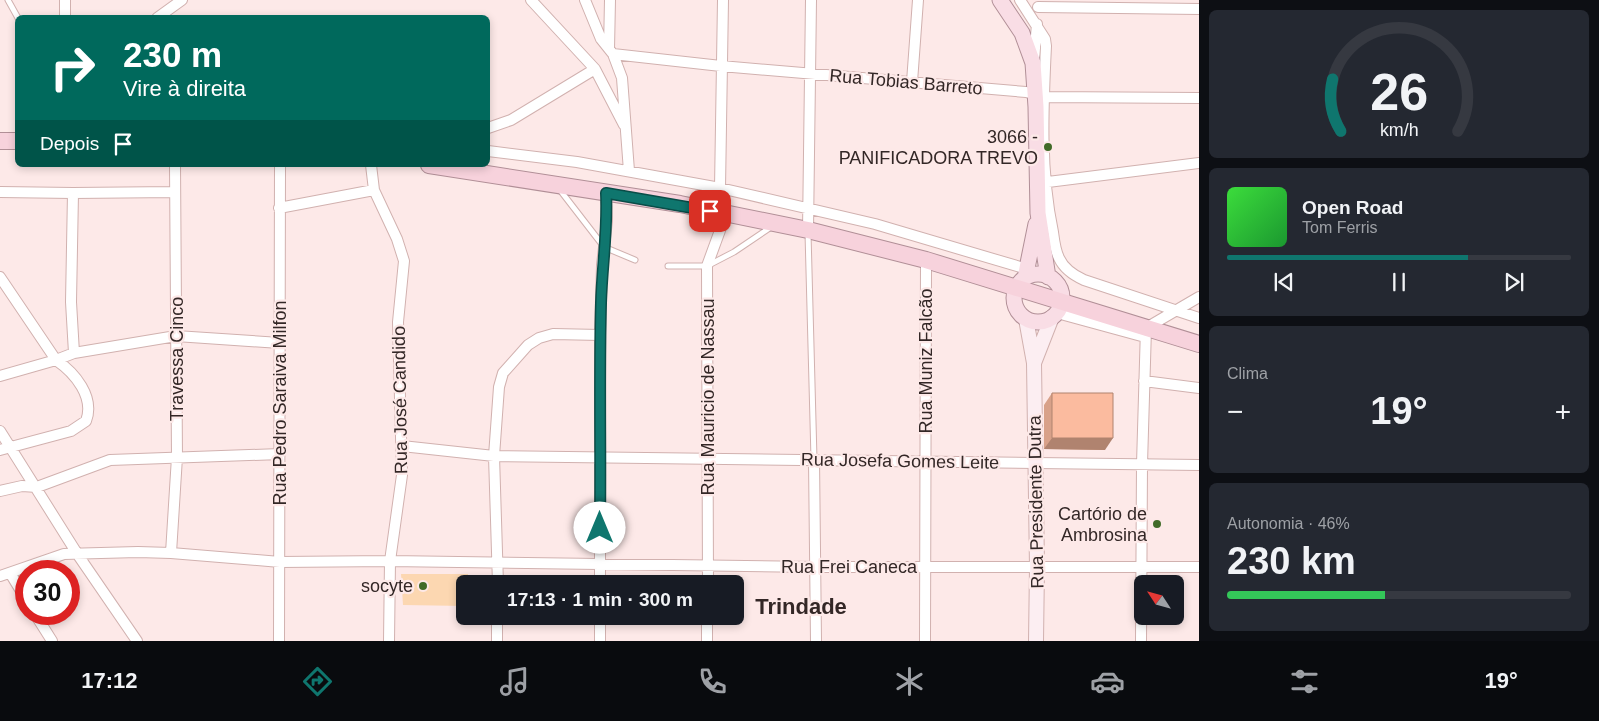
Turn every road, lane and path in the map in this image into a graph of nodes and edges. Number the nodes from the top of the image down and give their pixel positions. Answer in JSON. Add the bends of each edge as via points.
{"nodes":[{"id":1,"x":8,"y":0,"type":"edge"},
{"id":2,"x":65,"y":0,"type":"edge"},
{"id":3,"x":182,"y":0,"type":"edge"},
{"id":4,"x":531,"y":0,"type":"edge"},
{"id":5,"x":585,"y":0,"type":"edge"},
{"id":6,"x":610,"y":0,"type":"edge"},
{"id":7,"x":723,"y":0,"type":"edge"},
{"id":8,"x":811,"y":0,"type":"edge"},
{"id":9,"x":918,"y":0,"type":"edge"},
{"id":10,"x":1000,"y":0,"type":"edge"},
{"id":11,"x":1020,"y":0,"type":"edge"},
{"id":12,"x":1038,"y":3,"type":"edge"},
{"id":13,"x":1199,"y":10,"type":"edge"},
{"id":14,"x":16,"y":15,"type":"edge"},
{"id":15,"x":65,"y":15,"type":"edge"},
{"id":16,"x":161,"y":15,"type":"edge"},
{"id":17,"x":1037,"y":28,"type":"junction"},
{"id":18,"x":611,"y":51,"type":"junction"},
{"id":19,"x":1033,"y":63,"type":"junction"},
{"id":20,"x":721,"y":66,"type":"junction"},
{"id":21,"x":595,"y":69,"type":"junction"},
{"id":22,"x":811,"y":74,"type":"junction"},
{"id":23,"x":912,"y":82,"type":"junction"},
{"id":24,"x":1040,"y":96,"type":"junction"},
{"id":25,"x":1199,"y":98,"type":"edge"},
{"id":26,"x":490,"y":127,"type":"edge"},
{"id":27,"x":626,"y":129,"type":"junction"},
{"id":28,"x":0,"y":141,"type":"edge"},
{"id":29,"x":15,"y":141,"type":"edge"},
{"id":30,"x":490,"y":151,"type":"edge"},
{"id":31,"x":1199,"y":163,"type":"edge"},
{"id":32,"x":175,"y":167,"type":"edge"},
{"id":33,"x":280,"y":167,"type":"edge"},
{"id":34,"x":371,"y":167,"type":"edge"},
{"id":35,"x":442,"y":167,"type":"edge"},
{"id":36,"x":629,"y":171,"type":"junction"},
{"id":37,"x":1041,"y":183,"type":"junction"},
{"id":38,"x":556,"y":185,"type":"junction"},
{"id":39,"x":720,"y":188,"type":"junction"},
{"id":40,"x":374,"y":190,"type":"junction"},
{"id":41,"x":0,"y":192,"type":"edge"},
{"id":42,"x":175,"y":192,"type":"junction"},
{"id":43,"x":606,"y":193,"type":"junction"},
{"id":44,"x":73,"y":194,"type":"junction"},
{"id":45,"x":280,"y":208,"type":"junction"},
{"id":46,"x":808,"y":209,"type":"junction"},
{"id":47,"x":1038,"y":213,"type":"junction"},
{"id":48,"x":726,"y":214,"type":"junction"},
{"id":49,"x":778,"y":223,"type":"junction"},
{"id":50,"x":808,"y":230,"type":"junction"},
{"id":51,"x":604,"y":247,"type":"junction"},
{"id":52,"x":635,"y":260,"type":"dead end"},
{"id":53,"x":926,"y":260,"type":"junction"},
{"id":54,"x":668,"y":266,"type":"dead end"},
{"id":55,"x":707,"y":266,"type":"junction"},
{"id":56,"x":0,"y":277,"type":"edge"},
{"id":57,"x":1048,"y":277,"type":"junction"},
{"id":58,"x":1023,"y":278,"type":"junction"},
{"id":59,"x":1199,"y":297,"type":"edge"},
{"id":60,"x":1175,"y":310,"type":"junction"},
{"id":61,"x":1057,"y":311,"type":"junction"},
{"id":62,"x":1199,"y":318,"type":"edge"},
{"id":63,"x":1026,"y":319,"type":"junction"},
{"id":64,"x":1146,"y":333,"type":"junction"},
{"id":65,"x":600,"y":335,"type":"junction"},
{"id":66,"x":176,"y":336,"type":"junction"},
{"id":67,"x":280,"y":343,"type":"junction"},
{"id":68,"x":1199,"y":344,"type":"edge"},
{"id":69,"x":74,"y":353,"type":"junction"},
{"id":70,"x":56,"y":360,"type":"junction"},
{"id":71,"x":1034,"y":363,"type":"junction"},
{"id":72,"x":0,"y":376,"type":"edge"},
{"id":73,"x":1144,"y":381,"type":"junction"},
{"id":74,"x":1199,"y":388,"type":"edge"},
{"id":75,"x":0,"y":431,"type":"edge"},
{"id":76,"x":11,"y":446,"type":"junction"},
{"id":77,"x":402,"y":446,"type":"junction"},
{"id":78,"x":0,"y":450,"type":"edge"},
{"id":79,"x":280,"y":454,"type":"junction"},
{"id":80,"x":494,"y":456,"type":"junction"},
{"id":81,"x":601,"y":456,"type":"junction"},
{"id":82,"x":177,"y":457,"type":"junction"},
{"id":83,"x":709,"y":459,"type":"junction"},
{"id":84,"x":814,"y":459,"type":"junction"},
{"id":85,"x":926,"y":462,"type":"junction"},
{"id":86,"x":1036,"y":462,"type":"junction"},
{"id":87,"x":1142,"y":464,"type":"junction"},
{"id":88,"x":1199,"y":465,"type":"edge"},
{"id":89,"x":37,"y":487,"type":"junction"},
{"id":90,"x":0,"y":491,"type":"edge"},
{"id":91,"x":172,"y":553,"type":"junction"},
{"id":92,"x":78,"y":555,"type":"junction"},
{"id":93,"x":390,"y":561,"type":"junction"},
{"id":94,"x":280,"y":562,"type":"junction"},
{"id":95,"x":498,"y":563,"type":"junction"},
{"id":96,"x":600,"y":564,"type":"junction"},
{"id":97,"x":709,"y":565,"type":"junction"},
{"id":98,"x":1037,"y":566,"type":"junction"},
{"id":99,"x":815,"y":567,"type":"junction"},
{"id":100,"x":926,"y":567,"type":"junction"},
{"id":101,"x":1142,"y":567,"type":"junction"},
{"id":102,"x":1199,"y":567,"type":"edge"},
{"id":103,"x":5,"y":575,"type":"edge"},
{"id":104,"x":498,"y":575,"type":"edge"},
{"id":105,"x":600,"y":575,"type":"edge"},
{"id":106,"x":708,"y":575,"type":"edge"},
{"id":107,"x":15,"y":586,"type":"edge"},
{"id":108,"x":42,"y":625,"type":"edge"},
{"id":109,"x":497,"y":625,"type":"edge"},
{"id":110,"x":600,"y":625,"type":"edge"},
{"id":111,"x":707,"y":625,"type":"edge"},
{"id":112,"x":52,"y":641,"type":"edge"},
{"id":113,"x":136,"y":641,"type":"edge"},
{"id":114,"x":279,"y":641,"type":"edge"},
{"id":115,"x":389,"y":641,"type":"edge"},
{"id":116,"x":496,"y":641,"type":"edge"},
{"id":117,"x":600,"y":641,"type":"edge"},
{"id":118,"x":707,"y":641,"type":"edge"},
{"id":119,"x":816,"y":641,"type":"edge"},
{"id":120,"x":925,"y":641,"type":"edge"},
{"id":121,"x":1036,"y":641,"type":"edge"},
{"id":122,"x":1141,"y":641,"type":"edge"}],
"edges":[{"from":1,"to":14,"type":"lane"},
{"from":2,"to":15,"type":"street"},
{"from":3,"to":16,"type":"street"},
{"from":4,"to":21,"type":"street"},
{"from":5,"to":18,"type":"street","via":[[595,26]]},
{"from":6,"to":18,"type":"street"},
{"from":7,"to":20,"type":"street"},
{"from":8,"to":22,"type":"street"},
{"from":9,"to":23,"type":"street"},
{"from":10,"to":19,"type":"main road","via":[[1022,33]]},
{"from":11,"to":17,"type":"street"},
{"from":12,"to":13,"type":"street"},
{"from":12,"to":17,"type":"street"},
{"from":17,"to":19,"type":"street"},
{"from":17,"to":24,"type":"street","via":[[1046,46]]},
{"from":18,"to":20,"type":"street","name":"Rua Tobias Barreto"},
{"from":18,"to":27,"type":"street","via":[[624,88]]},
{"from":19,"to":24,"type":"main road"},
{"from":20,"to":22,"type":"street","name":"Rua Tobias Barreto"},
{"from":20,"to":39,"type":"street"},
{"from":21,"to":26,"type":"street","via":[[511,120]]},
{"from":21,"to":27,"type":"street"},
{"from":22,"to":23,"type":"street","name":"Rua Tobias Barreto"},
{"from":22,"to":46,"type":"street"},
{"from":23,"to":24,"type":"street","name":"Rua Tobias Barreto"},
{"from":24,"to":25,"type":"street","name":"Rua Tobias Barreto"},
{"from":24,"to":37,"type":"main road"},
{"from":27,"to":36,"type":"street"},
{"from":28,"to":29,"type":"highway"},
{"from":30,"to":36,"type":"street"},
{"from":31,"to":37,"type":"street"},
{"from":32,"to":42,"type":"street","name":"Travessa Cinco"},
{"from":33,"to":45,"type":"street","name":"Rua Pedro Saraiva Milfon"},
{"from":34,"to":40,"type":"street","name":"Rua José Candido"},
{"from":35,"to":38,"type":"highway"},
{"from":36,"to":39,"type":"street"},
{"from":37,"to":47,"type":"main road"},
{"from":37,"to":60,"type":"street","via":[[1058,256],[1073,275]]},
{"from":38,"to":43,"type":"highway"},
{"from":38,"to":51,"type":"lane"},
{"from":39,"to":46,"type":"street"},
{"from":39,"to":48,"type":"street"},
{"from":40,"to":45,"type":"street"},
{"from":40,"to":77,"type":"street","name":"Rua José Candido","via":[[404,261],[398,322]]},
{"from":41,"to":44,"type":"street"},
{"from":42,"to":44,"type":"street"},
{"from":42,"to":66,"type":"street","name":"Travessa Cinco"},
{"from":43,"to":48,"type":"highway"},
{"from":43,"to":51,"type":"street"},
{"from":44,"to":69,"type":"street","via":[[71,302]]},
{"from":45,"to":67,"type":"street","name":"Rua Pedro Saraiva Milfon"},
{"from":46,"to":50,"type":"street"},
{"from":46,"to":58,"type":"street","via":[[875,224]]},
{"from":47,"to":57,"type":"main road"},
{"from":47,"to":58,"type":"main road"},
{"from":48,"to":49,"type":"highway"},
{"from":48,"to":55,"type":"street","name":"Rua Mauricio de Nassau"},
{"from":49,"to":50,"type":"highway"},
{"from":49,"to":55,"type":"lane"},
{"from":50,"to":53,"type":"highway"},
{"from":50,"to":84,"type":"lane"},
{"from":51,"to":52,"type":"lane"},
{"from":51,"to":65,"type":"street"},
{"from":53,"to":58,"type":"highway"},
{"from":53,"to":85,"type":"street","name":"Rua Muniz Falcão"},
{"from":54,"to":55,"type":"lane"},
{"from":55,"to":83,"type":"street","name":"Rua Mauricio de Nassau"},
{"from":56,"to":70,"type":"street"},
{"from":57,"to":58,"type":"main road","via":[[1041,274]]},
{"from":57,"to":61,"type":"main road","via":[[1060,288]]},
{"from":58,"to":61,"type":"highway"},
{"from":58,"to":63,"type":"main road","via":[[1015,305]]},
{"from":59,"to":60,"type":"street"},
{"from":60,"to":62,"type":"street"},
{"from":60,"to":64,"type":"street"},
{"from":61,"to":63,"type":"main road","via":[[1039,322]]},
{"from":61,"to":64,"type":"highway"},
{"from":61,"to":71,"type":"main road"},
{"from":63,"to":71,"type":"main road"},
{"from":64,"to":68,"type":"highway"},
{"from":64,"to":73,"type":"street"},
{"from":65,"to":80,"type":"street","via":[[553,334],[539,338],[513,360],[499,387]]},
{"from":65,"to":81,"type":"street"},
{"from":66,"to":67,"type":"street"},
{"from":66,"to":69,"type":"street"},
{"from":66,"to":82,"type":"street","name":"Travessa Cinco"},
{"from":67,"to":79,"type":"street","name":"Rua Pedro Saraiva Milfon"},
{"from":69,"to":70,"type":"street"},
{"from":70,"to":72,"type":"street"},
{"from":70,"to":76,"type":"street","via":[[70,370],[82,387],[88,415],[81,426]]},
{"from":71,"to":86,"type":"main road","name":"Rua Presidente Dutra"},
{"from":73,"to":74,"type":"street"},
{"from":73,"to":87,"type":"street"},
{"from":75,"to":76,"type":"street"},
{"from":76,"to":78,"type":"street"},
{"from":76,"to":89,"type":"street"},
{"from":77,"to":80,"type":"street","name":"Rua Josefa Gomes Leite"},
{"from":77,"to":93,"type":"street","name":"Rua José Candido","via":[[402,474]]},
{"from":79,"to":82,"type":"street"},
{"from":79,"to":94,"type":"street","name":"Rua Pedro Saraiva Milfon"},
{"from":80,"to":81,"type":"street","name":"Rua Josefa Gomes Leite"},
{"from":80,"to":95,"type":"street"},
{"from":81,"to":83,"type":"street","name":"Rua Josefa Gomes Leite"},
{"from":81,"to":96,"type":"street"},
{"from":82,"to":89,"type":"street","via":[[104,461]]},
{"from":82,"to":91,"type":"street","name":"Travessa Cinco"},
{"from":83,"to":84,"type":"street","name":"Rua Josefa Gomes Leite"},
{"from":83,"to":97,"type":"street","name":"Rua Mauricio de Nassau"},
{"from":84,"to":85,"type":"street","name":"Rua Josefa Gomes Leite"},
{"from":84,"to":99,"type":"street"},
{"from":85,"to":86,"type":"street","name":"Rua Josefa Gomes Leite"},
{"from":85,"to":100,"type":"street","name":"Rua Muniz Falcão"},
{"from":86,"to":87,"type":"street","name":"Rua Josefa Gomes Leite"},
{"from":86,"to":98,"type":"main road","name":"Rua Presidente Dutra"},
{"from":87,"to":88,"type":"street","name":"Rua Josefa Gomes Leite"},
{"from":87,"to":101,"type":"street"},
{"from":89,"to":90,"type":"street","via":[[22,486]]},
{"from":89,"to":92,"type":"street"},
{"from":91,"to":92,"type":"street","name":"Rua Frei Caneca"},
{"from":91,"to":94,"type":"street","name":"Rua Frei Caneca"},
{"from":92,"to":103,"type":"street","name":"Rua Frei Caneca","via":[[50,558]]},
{"from":92,"to":113,"type":"street"},
{"from":93,"to":94,"type":"street","name":"Rua Frei Caneca"},
{"from":93,"to":95,"type":"street","name":"Rua Frei Caneca"},
{"from":93,"to":115,"type":"street","name":"Rua José Candido"},
{"from":94,"to":114,"type":"street","name":"Rua Pedro Saraiva Milfon"},
{"from":95,"to":96,"type":"street","name":"Rua Frei Caneca"},
{"from":95,"to":104,"type":"street"},
{"from":96,"to":97,"type":"street","name":"Rua Frei Caneca"},
{"from":96,"to":105,"type":"street"},
{"from":97,"to":99,"type":"street","name":"Rua Frei Caneca"},
{"from":97,"to":106,"type":"street","name":"Rua Mauricio de Nassau"},
{"from":98,"to":100,"type":"street","name":"Rua Frei Caneca"},
{"from":98,"to":101,"type":"street","name":"Rua Frei Caneca"},
{"from":98,"to":121,"type":"main road","name":"Rua Presidente Dutra"},
{"from":99,"to":100,"type":"street","name":"Rua Frei Caneca"},
{"from":99,"to":119,"type":"street"},
{"from":100,"to":120,"type":"street","name":"Rua Muniz Falcão"},
{"from":101,"to":102,"type":"street","name":"Rua Frei Caneca"},
{"from":101,"to":122,"type":"street"},
{"from":103,"to":107,"type":"street"},
{"from":108,"to":112,"type":"street"},
{"from":109,"to":116,"type":"street"},
{"from":110,"to":117,"type":"street"},
{"from":111,"to":118,"type":"street"}]}
